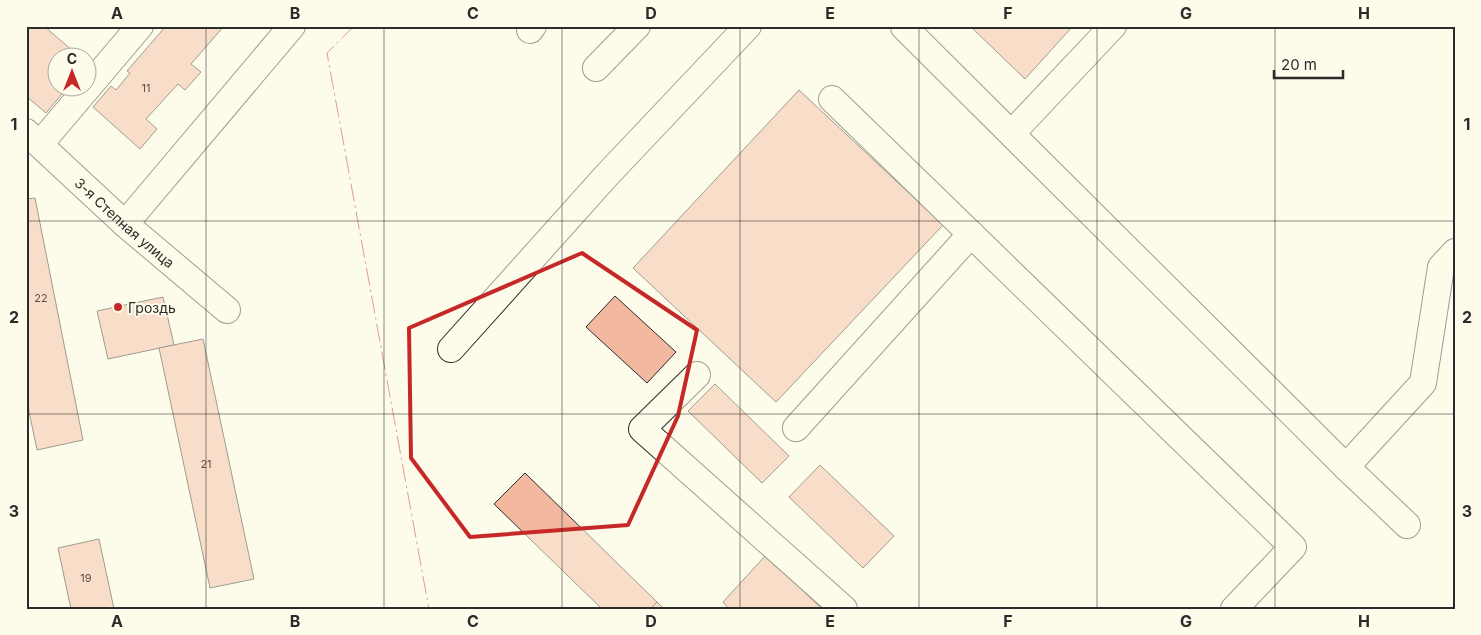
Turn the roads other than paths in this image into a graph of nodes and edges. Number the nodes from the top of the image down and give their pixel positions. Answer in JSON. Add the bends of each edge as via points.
{"nodes":[{"id":1,"x":140,"y":26,"type":"edge"},
{"id":2,"x":292,"y":26,"type":"edge"},
{"id":3,"x":637,"y":26,"type":"edge"},
{"id":4,"x":748,"y":26,"type":"edge"},
{"id":5,"x":1113,"y":26,"type":"edge"},
{"id":6,"x":904,"y":27,"type":"edge"},
{"id":7,"x":596,"y":68,"type":"dead end"},
{"id":8,"x":832,"y":99,"type":"dead end"},
{"id":9,"x":1012,"y":134,"type":"junction"},
{"id":10,"x":33,"y":138,"type":"edge"},
{"id":11,"x":125,"y":224,"type":"junction"},
{"id":12,"x":971,"y":234,"type":"junction"},
{"id":13,"x":1455,"y":252,"type":"edge"},
{"id":14,"x":227,"y":310,"type":"dead end"},
{"id":15,"x":451,"y":349,"type":"dead end"},
{"id":16,"x":697,"y":375,"type":"dead end"},
{"id":17,"x":796,"y":428,"type":"dead end"},
{"id":18,"x":1346,"y":467,"type":"junction"},
{"id":19,"x":1407,"y":525,"type":"dead end"},
{"id":20,"x":844,"y":609,"type":"edge"},
{"id":21,"x":1234,"y":609,"type":"edge"}],
"edges":[{"from":1,"to":10,"type":"street"},
{"from":2,"to":11,"type":"street"},
{"from":3,"to":7,"type":"street"},
{"from":4,"to":15,"type":"street","via":[[607,175]]},
{"from":5,"to":9,"type":"street"},
{"from":6,"to":9,"type":"street"},
{"from":8,"to":12,"type":"street"},
{"from":9,"to":18,"type":"street"},
{"from":10,"to":11,"type":"street","name":"3-я Степная улица"},
{"from":11,"to":14,"type":"street","name":"3-я Степная улица"},
{"from":12,"to":17,"type":"street"},
{"from":12,"to":21,"type":"street","via":[[1294,548]]},
{"from":13,"to":18,"type":"street","via":[[1441,266],[1423,383]]},
{"from":16,"to":20,"type":"street","via":[[642,429]]},
{"from":18,"to":19,"type":"street"}]}
